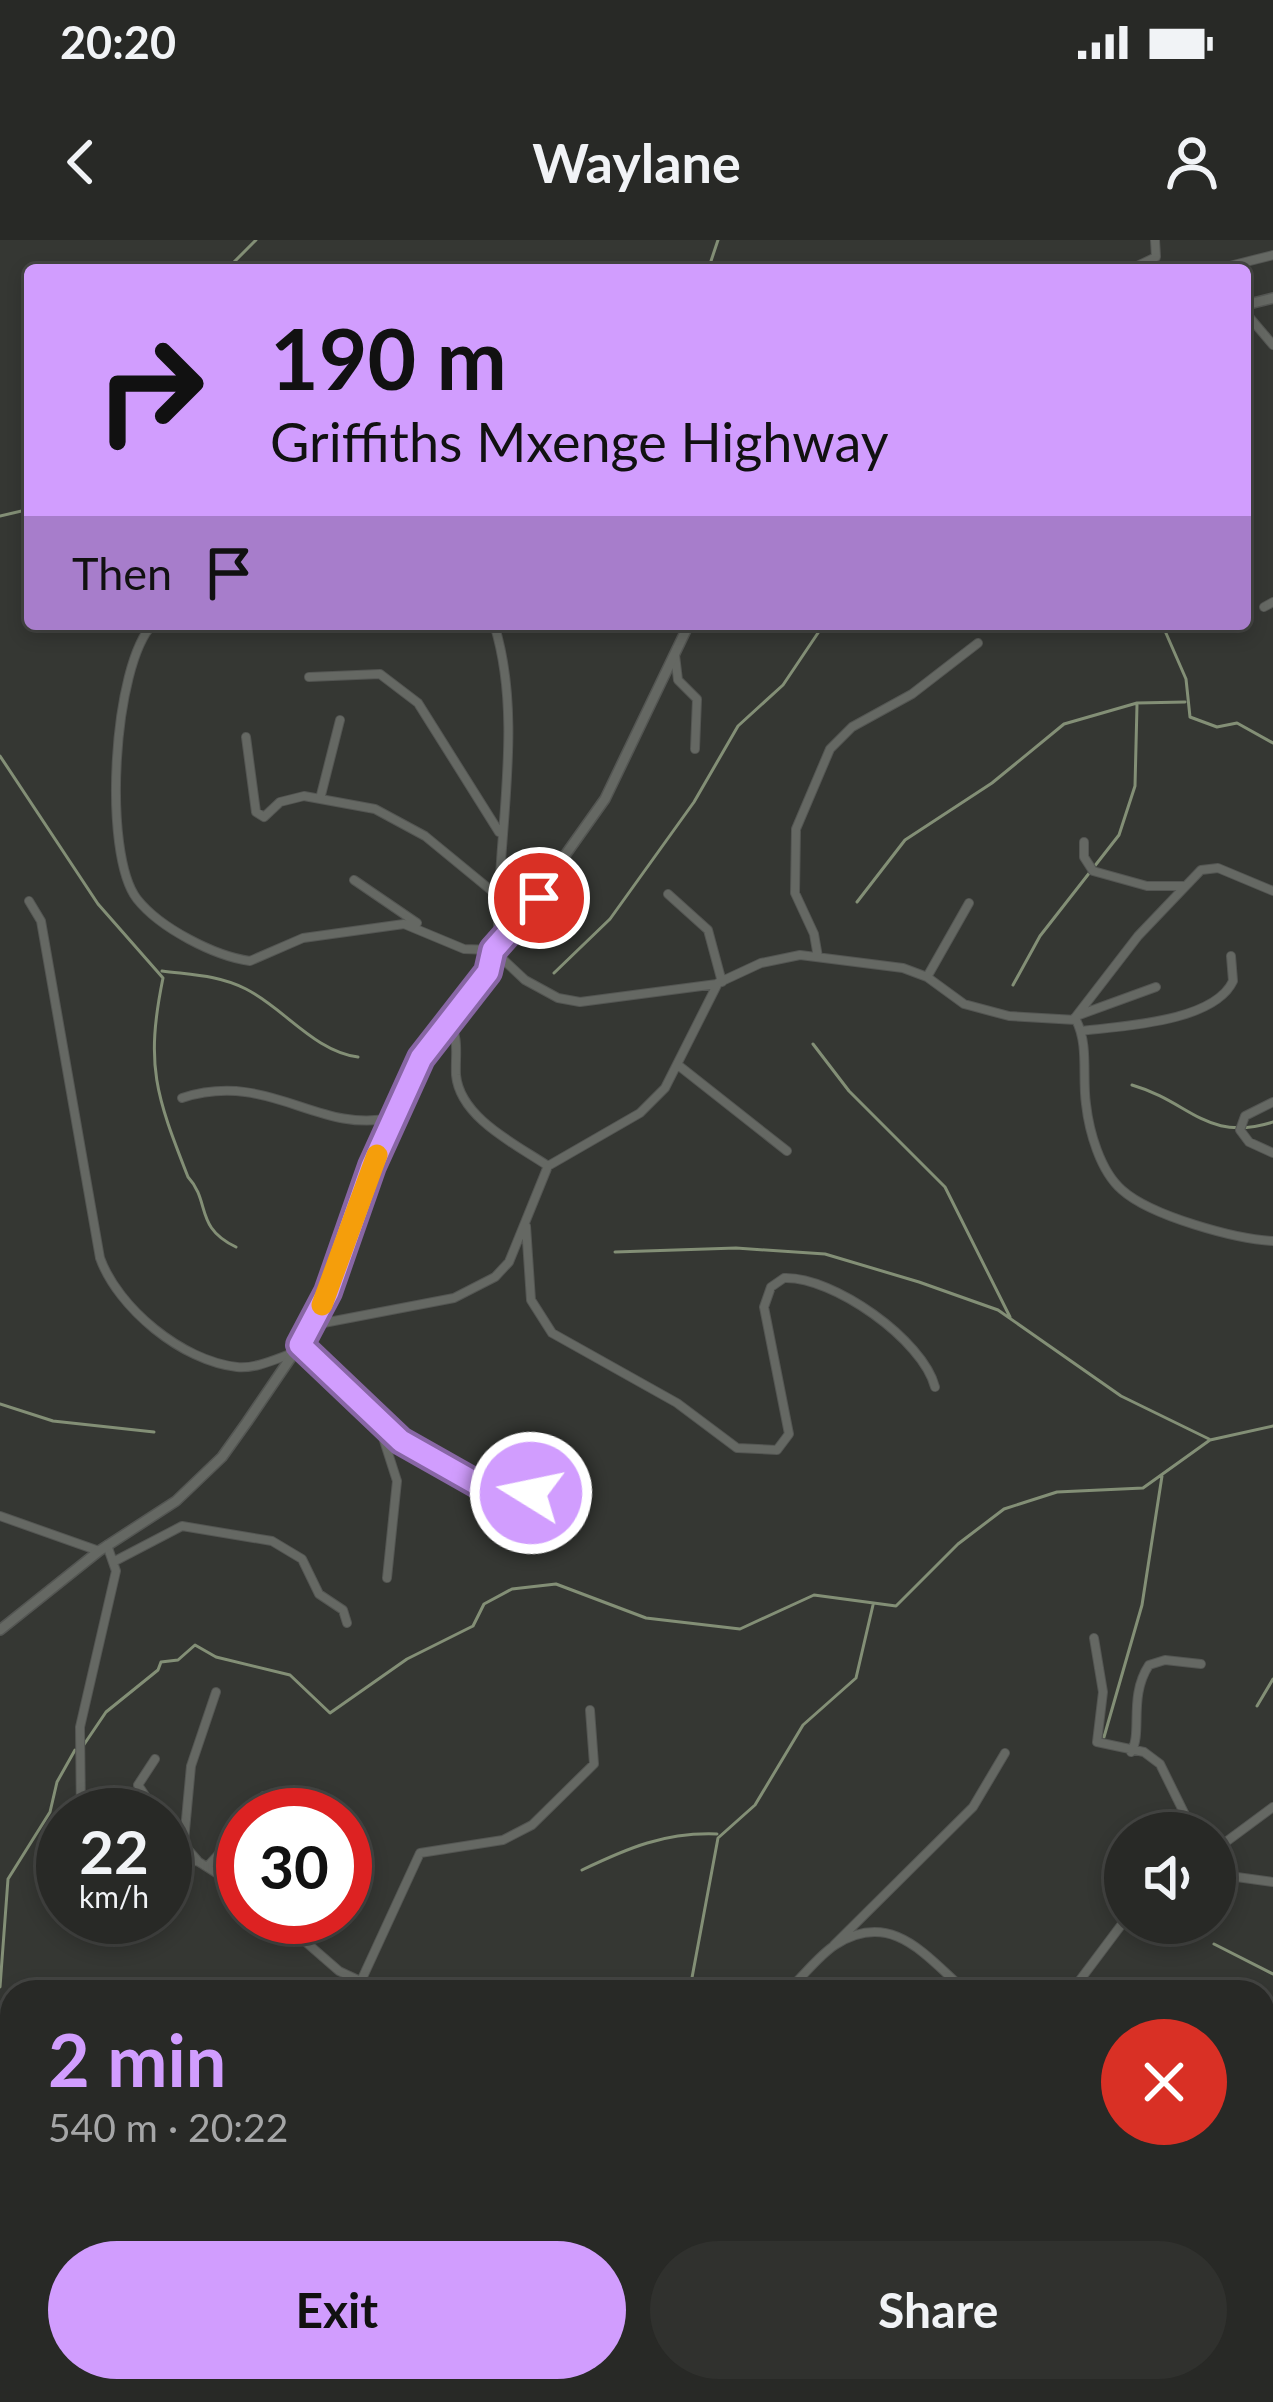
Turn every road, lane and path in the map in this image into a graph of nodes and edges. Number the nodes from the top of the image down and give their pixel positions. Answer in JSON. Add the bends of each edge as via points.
{"nodes":[{"id":1,"x":1155,"y":240,"type":"edge"},
{"id":2,"x":1273,"y":255,"type":"edge"},
{"id":3,"x":1141,"y":264,"type":"edge"},
{"id":4,"x":1238,"y":264,"type":"edge"},
{"id":5,"x":1251,"y":317,"type":"edge"},
{"id":6,"x":1273,"y":345,"type":"edge"},
{"id":7,"x":149,"y":630,"type":"edge"},
{"id":8,"x":496,"y":630,"type":"edge"},
{"id":9,"x":686,"y":630,"type":"edge"},
{"id":10,"x":978,"y":644,"type":"dead end"},
{"id":11,"x":674,"y":654,"type":"junction"},
{"id":12,"x":309,"y":677,"type":"dead end"},
{"id":13,"x":340,"y":720,"type":"dead end"},
{"id":14,"x":246,"y":737,"type":"dead end"},
{"id":15,"x":695,"y":749,"type":"dead end"},
{"id":16,"x":320,"y":799,"type":"junction"},
{"id":17,"x":500,"y":833,"type":"junction"},
{"id":18,"x":1084,"y":842,"type":"dead end"},
{"id":19,"x":354,"y":880,"type":"dead end"},
{"id":20,"x":1186,"y":886,"type":"junction"},
{"id":21,"x":1273,"y":891,"type":"edge"},
{"id":22,"x":668,"y":894,"type":"dead end"},
{"id":23,"x":498,"y":896,"type":"junction"},
{"id":24,"x":29,"y":901,"type":"dead end"},
{"id":25,"x":969,"y":903,"type":"dead end"},
{"id":26,"x":422,"y":927,"type":"junction"},
{"id":27,"x":493,"y":950,"type":"junction"},
{"id":28,"x":1231,"y":956,"type":"dead end"},
{"id":29,"x":818,"y":957,"type":"junction"},
{"id":30,"x":927,"y":977,"type":"junction"},
{"id":31,"x":720,"y":982,"type":"junction"},
{"id":32,"x":1156,"y":987,"type":"dead end"},
{"id":33,"x":1075,"y":1017,"type":"junction"},
{"id":34,"x":448,"y":1019,"type":"junction"},
{"id":35,"x":1081,"y":1031,"type":"junction"},
{"id":36,"x":678,"y":1065,"type":"junction"},
{"id":37,"x":182,"y":1098,"type":"dead end"},
{"id":38,"x":1273,"y":1102,"type":"edge"},
{"id":39,"x":392,"y":1118,"type":"junction"},
{"id":40,"x":787,"y":1151,"type":"dead end"},
{"id":41,"x":1273,"y":1153,"type":"edge"},
{"id":42,"x":548,"y":1166,"type":"junction"},
{"id":43,"x":526,"y":1224,"type":"junction"},
{"id":44,"x":1273,"y":1241,"type":"edge"},
{"id":45,"x":313,"y":1325,"type":"junction"},
{"id":46,"x":297,"y":1349,"type":"junction"},
{"id":47,"x":935,"y":1387,"type":"dead end"},
{"id":48,"x":377,"y":1422,"type":"junction"},
{"id":49,"x":531,"y":1493,"type":"dead end"},
{"id":50,"x":0,"y":1516,"type":"edge"},
{"id":51,"x":103,"y":1548,"type":"junction"},
{"id":52,"x":115,"y":1561,"type":"junction"},
{"id":53,"x":387,"y":1578,"type":"dead end"},
{"id":54,"x":347,"y":1623,"type":"dead end"},
{"id":55,"x":0,"y":1630,"type":"edge"},
{"id":56,"x":1094,"y":1638,"type":"dead end"},
{"id":57,"x":1202,"y":1664,"type":"dead end"},
{"id":58,"x":216,"y":1692,"type":"dead end"},
{"id":59,"x":590,"y":1710,"type":"dead end"},
{"id":60,"x":1131,"y":1752,"type":"junction"},
{"id":61,"x":1005,"y":1753,"type":"dead end"},
{"id":62,"x":154,"y":1760,"type":"dead end"},
{"id":63,"x":81,"y":1788,"type":"edge"},
{"id":64,"x":140,"y":1788,"type":"edge"},
{"id":65,"x":188,"y":1788,"type":"edge"},
{"id":66,"x":1273,"y":1807,"type":"edge"},
{"id":67,"x":1184,"y":1812,"type":"edge"},
{"id":68,"x":1236,"y":1834,"type":"edge"},
{"id":69,"x":192,"y":1851,"type":"edge"},
{"id":70,"x":216,"y":1853,"type":"edge"},
{"id":71,"x":192,"y":1861,"type":"edge"},
{"id":72,"x":203,"y":1865,"type":"junction"},
{"id":73,"x":216,"y":1873,"type":"edge"},
{"id":74,"x":1236,"y":1877,"type":"edge"},
{"id":75,"x":1273,"y":1882,"type":"edge"},
{"id":76,"x":307,"y":1944,"type":"edge"},
{"id":77,"x":1108,"y":1944,"type":"edge"},
{"id":78,"x":834,"y":1946,"type":"junction"},
{"id":79,"x":359,"y":1980,"type":"edge"},
{"id":80,"x":361,"y":1980,"type":"edge"},
{"id":81,"x":799,"y":1980,"type":"edge"},
{"id":82,"x":954,"y":1980,"type":"edge"},
{"id":83,"x":1080,"y":1980,"type":"edge"}],
"edges":[{"from":1,"to":3,"type":"street","via":[[1156,257]]},
{"from":2,"to":4,"type":"street"},
{"from":5,"to":6,"type":"street"},
{"from":7,"to":26,"type":"street","via":[[132,655],[116,768],[117,844],[135,898],[174,929],[243,961],[342,929]]},
{"from":8,"to":17,"type":"street","via":[[504,699]]},
{"from":9,"to":11,"type":"street"},
{"from":10,"to":29,"type":"street","via":[[830,749],[796,829],[795,893]]},
{"from":11,"to":15,"type":"street","via":[[678,680],[697,699]]},
{"from":11,"to":27,"type":"street","via":[[605,799]]},
{"from":12,"to":17,"type":"street","via":[[380,674],[418,703]]},
{"from":13,"to":16,"type":"street"},
{"from":14,"to":16,"type":"street","via":[[256,812],[264,817],[290,798]]},
{"from":16,"to":23,"type":"street","via":[[395,818]]},
{"from":17,"to":23,"type":"street"},
{"from":18,"to":20,"type":"street","via":[[1094,871],[1147,886]]},
{"from":19,"to":26,"type":"street"},
{"from":20,"to":21,"type":"street","via":[[1214,867]]},
{"from":20,"to":33,"type":"street"},
{"from":22,"to":31,"type":"street","via":[[708,930]]},
{"from":23,"to":27,"type":"street"},
{"from":24,"to":46,"type":"street","via":[[41,921],[100,1258],[118,1294],[150,1328],[224,1364],[248,1367]]},
{"from":25,"to":30,"type":"street"},
{"from":26,"to":27,"type":"street","via":[[464,949]]},
{"from":27,"to":31,"type":"street","via":[[543,993],[580,1002]]},
{"from":27,"to":34,"type":"street","via":[[488,972]]},
{"from":28,"to":35,"type":"street","via":[[1233,981],[1214,1003]]},
{"from":29,"to":30,"type":"street"},
{"from":29,"to":31,"type":"street","via":[[781,956]]},
{"from":30,"to":33,"type":"street","via":[[985,1010]]},
{"from":31,"to":36,"type":"street"},
{"from":32,"to":33,"type":"street"},
{"from":33,"to":35,"type":"street"},
{"from":34,"to":39,"type":"street"},
{"from":34,"to":42,"type":"street","via":[[465,1099]]},
{"from":35,"to":44,"type":"street","via":[[1089,1119],[1120,1189],[1207,1228]]},
{"from":36,"to":40,"type":"street"},
{"from":36,"to":42,"type":"street","via":[[665,1088],[623,1124]]},
{"from":37,"to":39,"type":"street","via":[[248,1089],[356,1121]]},
{"from":38,"to":41,"type":"street","via":[[1244,1116],[1240,1130]]},
{"from":39,"to":45,"type":"street"},
{"from":42,"to":43,"type":"street"},
{"from":43,"to":45,"type":"street","via":[[504,1270],[467,1292]]},
{"from":43,"to":47,"type":"street","via":[[527,1283],[542,1323],[736,1448],[777,1450],[789,1434],[764,1307],[784,1278],[837,1295],[894,1330],[923,1355]]},
{"from":45,"to":46,"type":"street"},
{"from":46,"to":48,"type":"street","via":[[357,1394]]},
{"from":46,"to":51,"type":"street","via":[[222,1457],[176,1501]]},
{"from":48,"to":49,"type":"street","via":[[500,1497]]},
{"from":48,"to":53,"type":"street","via":[[397,1473]]},
{"from":50,"to":51,"type":"street"},
{"from":51,"to":52,"type":"street"},
{"from":51,"to":55,"type":"street"},
{"from":52,"to":54,"type":"street","via":[[182,1526],[272,1541],[302,1558]]},
{"from":52,"to":63,"type":"street","via":[[80,1727]]},
{"from":56,"to":60,"type":"street","via":[[1102,1692],[1097,1742]]},
{"from":57,"to":60,"type":"street","via":[[1149,1665],[1136,1694]]},
{"from":58,"to":65,"type":"street"},
{"from":59,"to":80,"type":"street","via":[[594,1764],[523,1833],[420,1853]]},
{"from":60,"to":67,"type":"street","via":[[1160,1764]]},
{"from":61,"to":78,"type":"street","via":[[973,1807]]},
{"from":62,"to":64,"type":"street"},
{"from":66,"to":68,"type":"street"},
{"from":69,"to":72,"type":"street"},
{"from":70,"to":72,"type":"street"},
{"from":71,"to":72,"type":"street"},
{"from":72,"to":73,"type":"street"},
{"from":74,"to":75,"type":"street"},
{"from":76,"to":79,"type":"street"},
{"from":77,"to":83,"type":"street"},
{"from":78,"to":81,"type":"street"},
{"from":78,"to":82,"type":"street","via":[[895,1932]]}]}
